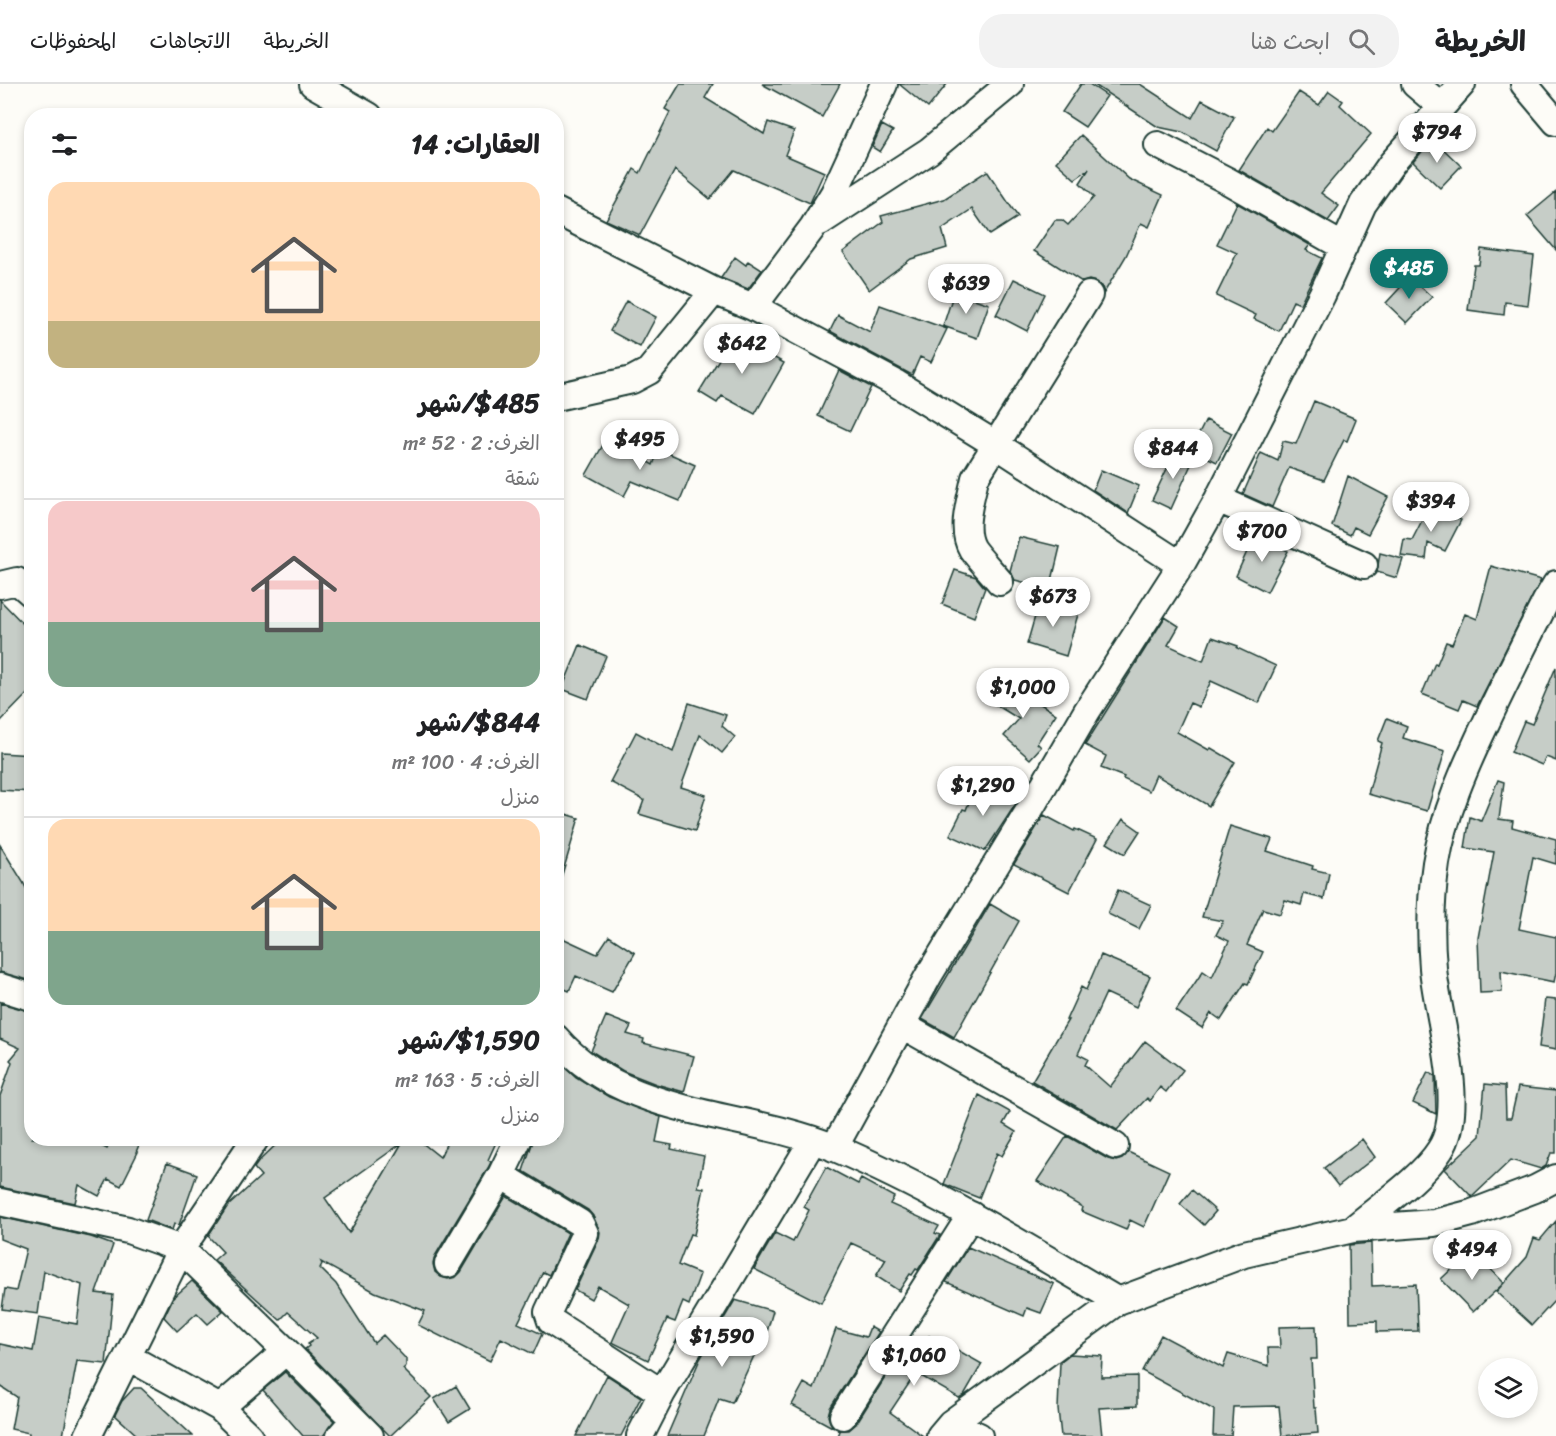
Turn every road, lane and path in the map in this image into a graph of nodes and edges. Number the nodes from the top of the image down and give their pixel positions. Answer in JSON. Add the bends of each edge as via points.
{"nodes":[{"id":1,"x":313,"y":84,"type":"edge"},
{"id":2,"x":884,"y":84,"type":"edge"},
{"id":3,"x":1010,"y":84,"type":"edge"},
{"id":4,"x":1415,"y":84,"type":"edge"},
{"id":5,"x":1462,"y":84,"type":"edge"},
{"id":6,"x":1524,"y":84,"type":"edge"},
{"id":7,"x":1442,"y":107,"type":"junction"},
{"id":8,"x":355,"y":108,"type":"edge"},
{"id":9,"x":1556,"y":122,"type":"edge"},
{"id":10,"x":1158,"y":145,"type":"dead end"},
{"id":11,"x":564,"y":215,"type":"edge"},
{"id":12,"x":813,"y":227,"type":"junction"},
{"id":13,"x":1344,"y":247,"type":"junction"},
{"id":14,"x":714,"y":291,"type":"junction"},
{"id":15,"x":1089,"y":294,"type":"dead end"},
{"id":16,"x":753,"y":307,"type":"junction"},
{"id":17,"x":564,"y":395,"type":"edge"},
{"id":18,"x":995,"y":444,"type":"junction"},
{"id":19,"x":1218,"y":499,"type":"junction"},
{"id":20,"x":1181,"y":565,"type":"junction"},
{"id":21,"x":1364,"y":565,"type":"dead end"},
{"id":22,"x":999,"y":582,"type":"dead end"},
{"id":23,"x":1556,"y":584,"type":"edge"},
{"id":24,"x":0,"y":987,"type":"edge"},
{"id":25,"x":24,"y":994,"type":"edge"},
{"id":26,"x":902,"y":1025,"type":"junction"},
{"id":27,"x":564,"y":1050,"type":"edge"},
{"id":28,"x":823,"y":1144,"type":"junction"},
{"id":29,"x":251,"y":1146,"type":"edge"},
{"id":30,"x":515,"y":1146,"type":"edge"},
{"id":31,"x":1115,"y":1146,"type":"dead end"},
{"id":32,"x":501,"y":1175,"type":"junction"},
{"id":33,"x":1556,"y":1178,"type":"edge"},
{"id":34,"x":0,"y":1202,"type":"edge"},
{"id":35,"x":971,"y":1215,"type":"junction"},
{"id":36,"x":1353,"y":1229,"type":"junction"},
{"id":37,"x":181,"y":1249,"type":"junction"},
{"id":38,"x":448,"y":1264,"type":"dead end"},
{"id":39,"x":1118,"y":1301,"type":"junction"},
{"id":40,"x":286,"y":1351,"type":"junction"},
{"id":41,"x":128,"y":1357,"type":"junction"},
{"id":42,"x":662,"y":1393,"type":"junction"},
{"id":43,"x":220,"y":1408,"type":"junction"},
{"id":44,"x":843,"y":1416,"type":"dead end"},
{"id":45,"x":945,"y":1429,"type":"edge"},
{"id":46,"x":355,"y":1430,"type":"edge"},
{"id":47,"x":88,"y":1436,"type":"edge"},
{"id":48,"x":249,"y":1436,"type":"edge"},
{"id":49,"x":640,"y":1436,"type":"edge"},
{"id":50,"x":979,"y":1436,"type":"edge"}],
"edges":[{"from":1,"to":8,"type":"street"},
{"from":2,"to":12,"type":"street","via":[[834,193]]},
{"from":3,"to":12,"type":"street","via":[[928,151]]},
{"from":4,"to":7,"type":"street"},
{"from":5,"to":7,"type":"street"},
{"from":6,"to":9,"type":"street"},
{"from":7,"to":13,"type":"street","via":[[1392,163],[1364,204]]},
{"from":10,"to":13,"type":"street"},
{"from":11,"to":14,"type":"street"},
{"from":12,"to":16,"type":"street"},
{"from":13,"to":19,"type":"street"},
{"from":14,"to":16,"type":"street"},
{"from":14,"to":17,"type":"street","via":[[649,371],[632,380]]},
{"from":15,"to":18,"type":"street"},
{"from":16,"to":18,"type":"street","via":[[897,384]]},
{"from":18,"to":20,"type":"street"},
{"from":18,"to":22,"type":"street","via":[[975,478],[967,535],[971,547]]},
{"from":19,"to":20,"type":"street"},
{"from":19,"to":21,"type":"street"},
{"from":20,"to":26,"type":"street","via":[[1087,711]]},
{"from":23,"to":36,"type":"street","via":[[1475,745],[1445,824],[1436,863],[1433,967],[1450,1079],[1452,1113],[1448,1135],[1427,1167]]},
{"from":24,"to":25,"type":"street"},
{"from":26,"to":28,"type":"street"},
{"from":26,"to":31,"type":"street"},
{"from":27,"to":28,"type":"street","via":[[591,1069],[667,1104]]},
{"from":28,"to":35,"type":"street"},
{"from":28,"to":42,"type":"street"},
{"from":29,"to":37,"type":"street"},
{"from":30,"to":32,"type":"street"},
{"from":32,"to":38,"type":"street"},
{"from":32,"to":42,"type":"street","via":[[584,1229],[583,1240],[548,1312],[551,1321]]},
{"from":33,"to":36,"type":"street","via":[[1535,1189],[1434,1223]]},
{"from":34,"to":37,"type":"street","via":[[128,1230]]},
{"from":35,"to":39,"type":"street"},
{"from":35,"to":44,"type":"street"},
{"from":36,"to":39,"type":"street","via":[[1244,1254]]},
{"from":37,"to":40,"type":"street"},
{"from":37,"to":41,"type":"street"},
{"from":39,"to":45,"type":"street"},
{"from":40,"to":43,"type":"street"},
{"from":40,"to":46,"type":"street"},
{"from":41,"to":43,"type":"street"},
{"from":41,"to":47,"type":"street"},
{"from":42,"to":49,"type":"street"},
{"from":43,"to":48,"type":"street"},
{"from":45,"to":50,"type":"street"}]}
